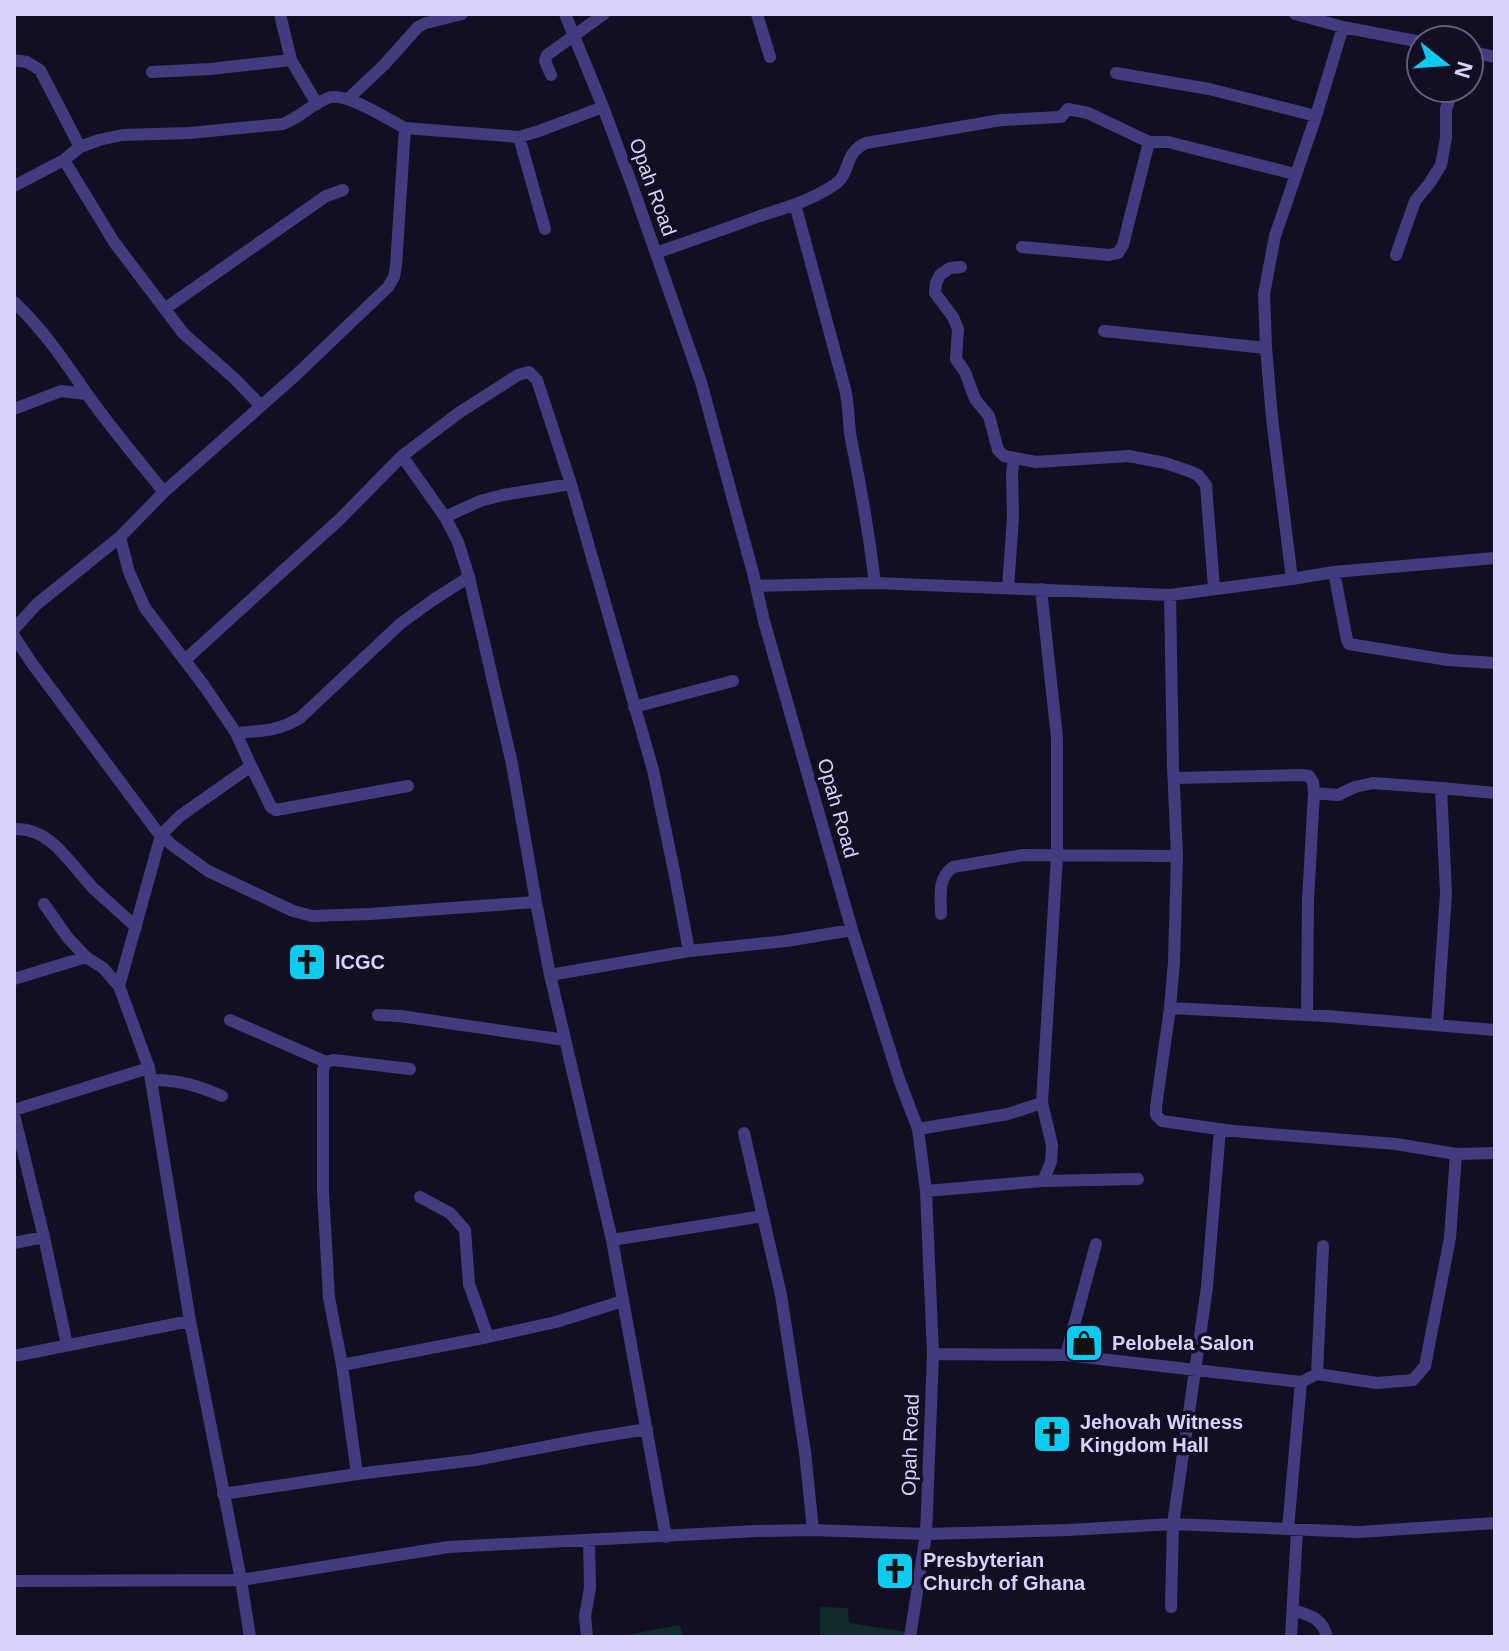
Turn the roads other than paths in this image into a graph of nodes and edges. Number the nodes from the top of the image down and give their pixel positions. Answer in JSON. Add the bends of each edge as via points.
{"nodes":[{"id":1,"x":280,"y":14,"type":"edge"},
{"id":2,"x":462,"y":14,"type":"edge"},
{"id":3,"x":565,"y":14,"type":"edge"},
{"id":4,"x":604,"y":14,"type":"edge"},
{"id":5,"x":757,"y":14,"type":"edge"},
{"id":6,"x":1295,"y":14,"type":"edge"},
{"id":7,"x":1343,"y":27,"type":"junction"},
{"id":8,"x":574,"y":35,"type":"junction"},
{"id":9,"x":1405,"y":39,"type":"edge"},
{"id":10,"x":770,"y":57,"type":"dead end"},
{"id":11,"x":14,"y":60,"type":"edge"},
{"id":12,"x":291,"y":60,"type":"junction"},
{"id":13,"x":152,"y":72,"type":"dead end"},
{"id":14,"x":1116,"y":73,"type":"dead end"},
{"id":15,"x":551,"y":75,"type":"dead end"},
{"id":16,"x":348,"y":99,"type":"junction"},
{"id":17,"x":317,"y":104,"type":"junction"},
{"id":18,"x":1448,"y":104,"type":"edge"},
{"id":19,"x":603,"y":107,"type":"junction"},
{"id":20,"x":1316,"y":116,"type":"junction"},
{"id":21,"x":405,"y":128,"type":"junction"},
{"id":22,"x":519,"y":137,"type":"junction"},
{"id":23,"x":1149,"y":142,"type":"junction"},
{"id":24,"x":80,"y":147,"type":"junction"},
{"id":25,"x":64,"y":160,"type":"junction"},
{"id":26,"x":1295,"y":174,"type":"junction"},
{"id":27,"x":14,"y":186,"type":"edge"},
{"id":28,"x":343,"y":190,"type":"dead end"},
{"id":29,"x":795,"y":204,"type":"junction"},
{"id":30,"x":545,"y":229,"type":"dead end"},
{"id":31,"x":1022,"y":247,"type":"dead end"},
{"id":32,"x":656,"y":253,"type":"junction"},
{"id":33,"x":1396,"y":255,"type":"dead end"},
{"id":34,"x":961,"y":267,"type":"dead end"},
{"id":35,"x":14,"y":302,"type":"edge"},
{"id":36,"x":166,"y":308,"type":"junction"},
{"id":37,"x":1104,"y":331,"type":"dead end"},
{"id":38,"x":1266,"y":348,"type":"junction"},
{"id":39,"x":87,"y":394,"type":"junction"},
{"id":40,"x":261,"y":406,"type":"junction"},
{"id":41,"x":14,"y":409,"type":"edge"},
{"id":42,"x":402,"y":456,"type":"junction"},
{"id":43,"x":1014,"y":459,"type":"junction"},
{"id":44,"x":571,"y":484,"type":"junction"},
{"id":45,"x":164,"y":492,"type":"junction"},
{"id":46,"x":445,"y":517,"type":"junction"},
{"id":47,"x":120,"y":537,"type":"junction"},
{"id":48,"x":1495,"y":558,"type":"edge"},
{"id":49,"x":1334,"y":572,"type":"junction"},
{"id":50,"x":469,"y":577,"type":"junction"},
{"id":51,"x":1292,"y":579,"type":"junction"},
{"id":52,"x":875,"y":583,"type":"junction"},
{"id":53,"x":756,"y":586,"type":"junction"},
{"id":54,"x":1008,"y":588,"type":"junction"},
{"id":55,"x":1214,"y":588,"type":"junction"},
{"id":56,"x":1041,"y":589,"type":"junction"},
{"id":57,"x":1170,"y":595,"type":"junction"},
{"id":58,"x":14,"y":629,"type":"edge"},
{"id":59,"x":14,"y":636,"type":"edge"},
{"id":60,"x":185,"y":660,"type":"junction"},
{"id":61,"x":1495,"y":663,"type":"edge"},
{"id":62,"x":733,"y":681,"type":"dead end"},
{"id":63,"x":634,"y":707,"type":"junction"},
{"id":64,"x":236,"y":733,"type":"junction"},
{"id":65,"x":251,"y":766,"type":"junction"},
{"id":66,"x":1174,"y":778,"type":"junction"},
{"id":67,"x":408,"y":786,"type":"dead end"},
{"id":68,"x":1441,"y":788,"type":"junction"},
{"id":69,"x":1314,"y":793,"type":"junction"},
{"id":70,"x":1495,"y":793,"type":"edge"},
{"id":71,"x":14,"y":829,"type":"edge"},
{"id":72,"x":161,"y":835,"type":"junction"},
{"id":73,"x":1057,"y":856,"type":"junction"},
{"id":74,"x":1177,"y":856,"type":"junction"},
{"id":75,"x":536,"y":902,"type":"junction"},
{"id":76,"x":44,"y":904,"type":"dead end"},
{"id":77,"x":941,"y":914,"type":"dead end"},
{"id":78,"x":136,"y":927,"type":"junction"},
{"id":79,"x":852,"y":930,"type":"junction"},
{"id":80,"x":689,"y":951,"type":"junction"},
{"id":81,"x":86,"y":957,"type":"junction"},
{"id":82,"x":550,"y":975,"type":"junction"},
{"id":83,"x":14,"y":979,"type":"edge"},
{"id":84,"x":119,"y":986,"type":"junction"},
{"id":85,"x":1170,"y":1008,"type":"junction"},
{"id":86,"x":378,"y":1015,"type":"dead end"},
{"id":87,"x":1307,"y":1015,"type":"junction"},
{"id":88,"x":230,"y":1020,"type":"dead end"},
{"id":89,"x":1437,"y":1025,"type":"junction"},
{"id":90,"x":1495,"y":1030,"type":"edge"},
{"id":91,"x":565,"y":1040,"type":"junction"},
{"id":92,"x":326,"y":1062,"type":"junction"},
{"id":93,"x":410,"y":1069,"type":"dead end"},
{"id":94,"x":150,"y":1074,"type":"junction"},
{"id":95,"x":222,"y":1096,"type":"dead end"},
{"id":96,"x":1042,"y":1103,"type":"junction"},
{"id":97,"x":14,"y":1112,"type":"edge"},
{"id":98,"x":918,"y":1129,"type":"junction"},
{"id":99,"x":1220,"y":1129,"type":"junction"},
{"id":100,"x":744,"y":1133,"type":"dead end"},
{"id":101,"x":1495,"y":1153,"type":"edge"},
{"id":102,"x":1456,"y":1154,"type":"junction"},
{"id":103,"x":1138,"y":1179,"type":"dead end"},
{"id":104,"x":1043,"y":1181,"type":"junction"},
{"id":105,"x":926,"y":1191,"type":"junction"},
{"id":106,"x":420,"y":1197,"type":"dead end"},
{"id":107,"x":763,"y":1216,"type":"junction"},
{"id":108,"x":44,"y":1237,"type":"junction"},
{"id":109,"x":612,"y":1240,"type":"junction"},
{"id":110,"x":14,"y":1243,"type":"edge"},
{"id":111,"x":1096,"y":1244,"type":"dead end"},
{"id":112,"x":1323,"y":1246,"type":"dead end"},
{"id":113,"x":623,"y":1301,"type":"junction"},
{"id":114,"x":190,"y":1321,"type":"junction"},
{"id":115,"x":488,"y":1337,"type":"junction"},
{"id":116,"x":67,"y":1345,"type":"junction"},
{"id":117,"x":933,"y":1354,"type":"junction"},
{"id":118,"x":1066,"y":1355,"type":"junction"},
{"id":119,"x":14,"y":1356,"type":"edge"},
{"id":120,"x":342,"y":1365,"type":"junction"},
{"id":121,"x":1194,"y":1370,"type":"junction"},
{"id":122,"x":1317,"y":1374,"type":"junction"},
{"id":123,"x":1301,"y":1382,"type":"junction"},
{"id":124,"x":647,"y":1429,"type":"junction"},
{"id":125,"x":357,"y":1474,"type":"junction"},
{"id":126,"x":223,"y":1494,"type":"junction"},
{"id":127,"x":1495,"y":1523,"type":"edge"},
{"id":128,"x":1173,"y":1524,"type":"junction"},
{"id":129,"x":813,"y":1530,"type":"junction"},
{"id":130,"x":1293,"y":1530,"type":"junction"},
{"id":131,"x":926,"y":1534,"type":"junction"},
{"id":132,"x":666,"y":1537,"type":"junction"},
{"id":133,"x":589,"y":1541,"type":"junction"},
{"id":134,"x":241,"y":1580,"type":"junction"},
{"id":135,"x":14,"y":1581,"type":"edge"},
{"id":136,"x":1171,"y":1607,"type":"dead end"},
{"id":137,"x":1293,"y":1610,"type":"junction"},
{"id":138,"x":250,"y":1637,"type":"edge"},
{"id":139,"x":587,"y":1637,"type":"edge"},
{"id":140,"x":910,"y":1637,"type":"edge"},
{"id":141,"x":1291,"y":1637,"type":"edge"},
{"id":142,"x":1327,"y":1637,"type":"edge"}],
"edges":[{"from":1,"to":12,"type":"street"},
{"from":2,"to":16,"type":"street","via":[[418,27]]},
{"from":3,"to":8,"type":"street","name":"Opah Road"},
{"from":4,"to":8,"type":"street"},
{"from":5,"to":10,"type":"street"},
{"from":6,"to":7,"type":"street"},
{"from":7,"to":9,"type":"street"},
{"from":7,"to":20,"type":"street"},
{"from":8,"to":15,"type":"street","via":[[547,55]]},
{"from":8,"to":19,"type":"street","name":"Opah Road"},
{"from":11,"to":24,"type":"street","via":[[40,70]]},
{"from":12,"to":13,"type":"street"},
{"from":12,"to":17,"type":"street"},
{"from":14,"to":20,"type":"street"},
{"from":16,"to":17,"type":"street","via":[[333,96]]},
{"from":16,"to":21,"type":"street"},
{"from":17,"to":24,"type":"street","via":[[283,124],[122,135]]},
{"from":18,"to":33,"type":"street","via":[[1441,165],[1415,201]]},
{"from":19,"to":22,"type":"street"},
{"from":19,"to":32,"type":"street","name":"Opah Road"},
{"from":20,"to":26,"type":"street"},
{"from":21,"to":22,"type":"street"},
{"from":21,"to":40,"type":"street","via":[[394,277]]},
{"from":22,"to":30,"type":"street"},
{"from":23,"to":26,"type":"street","via":[[1168,142]]},
{"from":23,"to":29,"type":"street","via":[[1068,109],[1061,117],[1001,120],[866,143],[851,153],[836,184]]},
{"from":23,"to":31,"type":"street","via":[[1118,253]]},
{"from":24,"to":25,"type":"street"},
{"from":25,"to":27,"type":"street"},
{"from":25,"to":36,"type":"street","via":[[114,242]]},
{"from":26,"to":38,"type":"street","via":[[1264,294]]},
{"from":28,"to":36,"type":"street","via":[[326,196]]},
{"from":29,"to":32,"type":"street"},
{"from":29,"to":52,"type":"street","via":[[847,397]]},
{"from":32,"to":53,"type":"street","name":"Opah Road","via":[[701,382]]},
{"from":34,"to":43,"type":"street","via":[[940,275],[935,293],[958,329],[956,359],[989,416],[998,450]]},
{"from":35,"to":39,"type":"street"},
{"from":36,"to":40,"type":"street","via":[[183,333]]},
{"from":37,"to":38,"type":"street"},
{"from":38,"to":51,"type":"street"},
{"from":39,"to":41,"type":"street","via":[[61,391]]},
{"from":39,"to":45,"type":"street"},
{"from":40,"to":45,"type":"street"},
{"from":42,"to":44,"type":"street","via":[[460,412],[529,372],[537,380]]},
{"from":42,"to":46,"type":"street"},
{"from":42,"to":60,"type":"street"},
{"from":43,"to":54,"type":"street"},
{"from":43,"to":55,"type":"street","via":[[1129,456],[1198,475],[1206,485]]},
{"from":44,"to":46,"type":"street","via":[[480,501]]},
{"from":44,"to":63,"type":"street"},
{"from":45,"to":47,"type":"street"},
{"from":46,"to":50,"type":"street"},
{"from":47,"to":58,"type":"street"},
{"from":47,"to":60,"type":"street","via":[[145,608]]},
{"from":48,"to":49,"type":"street"},
{"from":49,"to":51,"type":"street"},
{"from":49,"to":61,"type":"street","via":[[1349,644]]},
{"from":50,"to":64,"type":"street","via":[[400,624],[301,717],[278,729]]},
{"from":50,"to":75,"type":"street","via":[[512,764]]},
{"from":51,"to":55,"type":"street"},
{"from":52,"to":53,"type":"street"},
{"from":52,"to":54,"type":"street"},
{"from":53,"to":79,"type":"street","name":"Opah Road"},
{"from":54,"to":56,"type":"street"},
{"from":55,"to":57,"type":"street"},
{"from":56,"to":57,"type":"street"},
{"from":56,"to":73,"type":"street","via":[[1057,738]]},
{"from":57,"to":66,"type":"street"},
{"from":59,"to":72,"type":"street"},
{"from":60,"to":64,"type":"street"},
{"from":62,"to":63,"type":"street"},
{"from":63,"to":80,"type":"street","via":[[653,770]]},
{"from":64,"to":65,"type":"street"},
{"from":65,"to":67,"type":"street","via":[[276,810]]},
{"from":65,"to":72,"type":"street"},
{"from":66,"to":69,"type":"street","via":[[1302,775],[1309,776]]},
{"from":66,"to":74,"type":"street"},
{"from":68,"to":69,"type":"street","via":[[1373,783],[1338,795]]},
{"from":68,"to":70,"type":"street"},
{"from":68,"to":89,"type":"street","via":[[1446,893]]},
{"from":69,"to":87,"type":"street"},
{"from":71,"to":78,"type":"street","via":[[37,833],[56,846]]},
{"from":72,"to":75,"type":"street","via":[[208,871],[312,916]]},
{"from":72,"to":78,"type":"street"},
{"from":73,"to":74,"type":"street"},
{"from":73,"to":77,"type":"street","via":[[1023,855],[953,867],[940,883]]},
{"from":73,"to":96,"type":"street"},
{"from":74,"to":85,"type":"street"},
{"from":75,"to":82,"type":"street"},
{"from":76,"to":81,"type":"street"},
{"from":78,"to":84,"type":"street"},
{"from":79,"to":80,"type":"street"},
{"from":79,"to":98,"type":"street","name":"Opah Road"},
{"from":80,"to":82,"type":"street"},
{"from":81,"to":83,"type":"street"},
{"from":81,"to":84,"type":"street"},
{"from":82,"to":91,"type":"street"},
{"from":84,"to":94,"type":"street"},
{"from":85,"to":87,"type":"street"},
{"from":85,"to":99,"type":"street","via":[[1156,1115],[1162,1121]]},
{"from":86,"to":91,"type":"street"},
{"from":87,"to":89,"type":"street"},
{"from":88,"to":92,"type":"street"},
{"from":89,"to":90,"type":"street"},
{"from":91,"to":109,"type":"street"},
{"from":92,"to":93,"type":"street"},
{"from":92,"to":120,"type":"street","via":[[323,1191],[329,1298]]},
{"from":94,"to":95,"type":"street"},
{"from":94,"to":97,"type":"street"},
{"from":94,"to":114,"type":"street"},
{"from":96,"to":98,"type":"street"},
{"from":96,"to":104,"type":"street","via":[[1052,1145]]},
{"from":97,"to":108,"type":"street"},
{"from":98,"to":105,"type":"street","name":"Opah Road"},
{"from":99,"to":102,"type":"street"},
{"from":99,"to":121,"type":"street","via":[[1207,1287]]},
{"from":100,"to":107,"type":"street"},
{"from":101,"to":102,"type":"street"},
{"from":102,"to":122,"type":"street","via":[[1450,1238],[1425,1366],[1413,1380],[1377,1383]]},
{"from":103,"to":104,"type":"street"},
{"from":104,"to":105,"type":"street"},
{"from":105,"to":117,"type":"street","name":"Opah Road"},
{"from":106,"to":115,"type":"street","via":[[450,1213],[465,1230],[469,1284]]},
{"from":107,"to":109,"type":"street"},
{"from":107,"to":129,"type":"street","via":[[791,1356]]},
{"from":108,"to":110,"type":"street"},
{"from":108,"to":116,"type":"street"},
{"from":109,"to":113,"type":"street"},
{"from":111,"to":118,"type":"street"},
{"from":112,"to":122,"type":"street"},
{"from":113,"to":115,"type":"street"},
{"from":113,"to":124,"type":"street"},
{"from":114,"to":116,"type":"street"},
{"from":114,"to":126,"type":"street"},
{"from":115,"to":120,"type":"street"},
{"from":116,"to":119,"type":"street"},
{"from":117,"to":118,"type":"street"},
{"from":117,"to":131,"type":"street","name":"Opah Road"},
{"from":118,"to":121,"type":"street"},
{"from":120,"to":125,"type":"street"},
{"from":121,"to":123,"type":"street"},
{"from":121,"to":128,"type":"street"},
{"from":122,"to":123,"type":"street"},
{"from":123,"to":130,"type":"street"},
{"from":124,"to":125,"type":"street","via":[[475,1460]]},
{"from":124,"to":132,"type":"street"},
{"from":125,"to":126,"type":"street"},
{"from":126,"to":134,"type":"street"},
{"from":127,"to":130,"type":"street","via":[[1359,1532]]},
{"from":128,"to":130,"type":"street"},
{"from":128,"to":131,"type":"street"},
{"from":128,"to":136,"type":"street"},
{"from":129,"to":131,"type":"street"},
{"from":129,"to":132,"type":"street"},
{"from":130,"to":137,"type":"street"},
{"from":131,"to":140,"type":"street","name":"Opah Road"},
{"from":132,"to":133,"type":"street"},
{"from":133,"to":134,"type":"street","via":[[448,1547]]},
{"from":133,"to":139,"type":"street"},
{"from":134,"to":135,"type":"street"},
{"from":134,"to":138,"type":"street"},
{"from":137,"to":141,"type":"street"},
{"from":137,"to":142,"type":"street","via":[[1316,1617]]}]}
